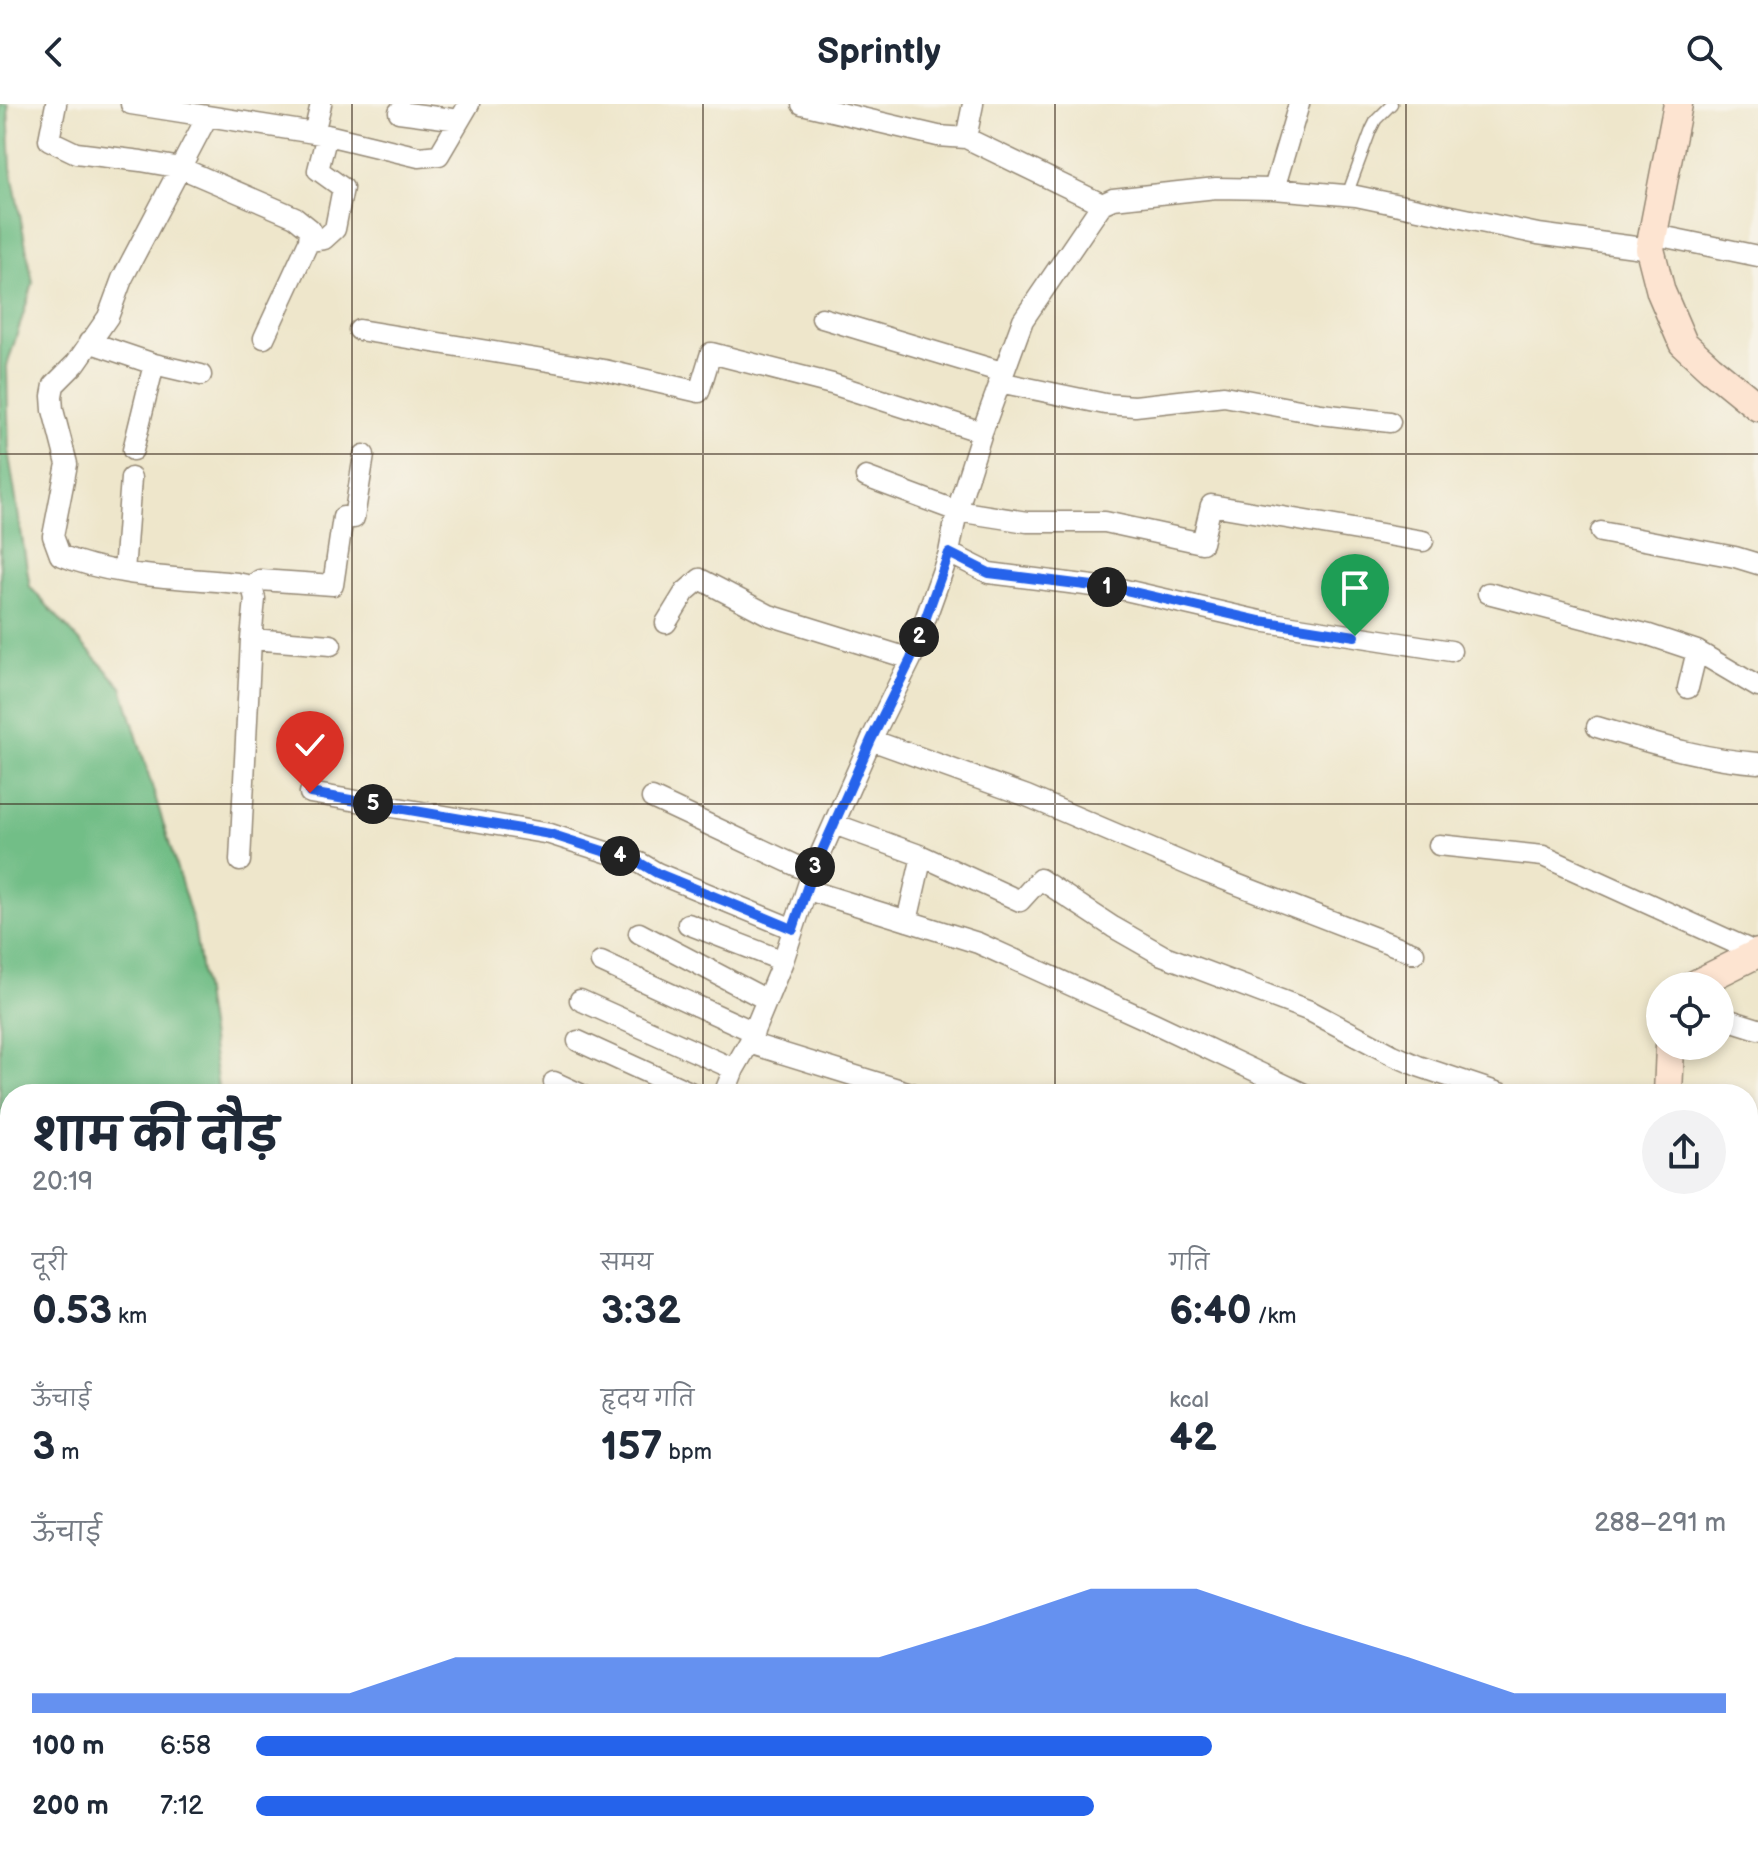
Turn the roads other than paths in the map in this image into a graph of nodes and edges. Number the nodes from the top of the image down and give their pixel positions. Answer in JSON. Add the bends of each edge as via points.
{"nodes":[{"id":1,"x":56,"y":104,"type":"edge"},
{"id":2,"x":131,"y":104,"type":"edge"},
{"id":3,"x":321,"y":104,"type":"edge"},
{"id":4,"x":802,"y":104,"type":"edge"},
{"id":5,"x":973,"y":104,"type":"edge"},
{"id":6,"x":1299,"y":104,"type":"edge"},
{"id":7,"x":1392,"y":104,"type":"edge"},
{"id":8,"x":1678,"y":104,"type":"edge"},
{"id":9,"x":399,"y":112,"type":"dead end"},
{"id":10,"x":464,"y":112,"type":"edge"},
{"id":11,"x":207,"y":117,"type":"junction"},
{"id":12,"x":320,"y":134,"type":"junction"},
{"id":13,"x":966,"y":138,"type":"junction"},
{"id":14,"x":181,"y":168,"type":"junction"},
{"id":15,"x":1274,"y":189,"type":"junction"},
{"id":16,"x":1347,"y":195,"type":"junction"},
{"id":17,"x":1102,"y":204,"type":"junction"},
{"id":18,"x":309,"y":241,"type":"junction"},
{"id":19,"x":1650,"y":242,"type":"junction"},
{"id":20,"x":1758,"y":256,"type":"edge"},
{"id":21,"x":822,"y":318,"type":"dead end"},
{"id":22,"x":359,"y":330,"type":"dead end"},
{"id":23,"x":264,"y":338,"type":"dead end"},
{"id":24,"x":89,"y":342,"type":"junction"},
{"id":25,"x":154,"y":364,"type":"junction"},
{"id":26,"x":201,"y":375,"type":"dead end"},
{"id":27,"x":1001,"y":377,"type":"junction"},
{"id":28,"x":1758,"y":407,"type":"edge"},
{"id":29,"x":1390,"y":422,"type":"dead end"},
{"id":30,"x":982,"y":432,"type":"junction"},
{"id":31,"x":133,"y":450,"type":"dead end"},
{"id":32,"x":364,"y":455,"type":"dead end"},
{"id":33,"x":866,"y":477,"type":"dead end"},
{"id":34,"x":131,"y":478,"type":"dead end"},
{"id":35,"x":957,"y":511,"type":"junction"},
{"id":36,"x":1601,"y":532,"type":"dead end"},
{"id":37,"x":1423,"y":541,"type":"dead end"},
{"id":38,"x":949,"y":553,"type":"junction"},
{"id":39,"x":1758,"y":564,"type":"edge"},
{"id":40,"x":124,"y":572,"type":"junction"},
{"id":41,"x":252,"y":586,"type":"junction"},
{"id":42,"x":1488,"y":593,"type":"dead end"},
{"id":43,"x":666,"y":623,"type":"dead end"},
{"id":44,"x":251,"y":639,"type":"junction"},
{"id":45,"x":331,"y":645,"type":"dead end"},
{"id":46,"x":1451,"y":651,"type":"dead end"},
{"id":47,"x":1697,"y":651,"type":"junction"},
{"id":48,"x":911,"y":659,"type":"junction"},
{"id":49,"x":1758,"y":687,"type":"edge"},
{"id":50,"x":1688,"y":688,"type":"dead end"},
{"id":51,"x":1597,"y":727,"type":"dead end"},
{"id":52,"x":871,"y":740,"type":"junction"},
{"id":53,"x":1758,"y":763,"type":"edge"},
{"id":54,"x":310,"y":793,"type":"dead end"},
{"id":55,"x":652,"y":798,"type":"dead end"},
{"id":56,"x":834,"y":824,"type":"junction"},
{"id":57,"x":1439,"y":845,"type":"dead end"},
{"id":58,"x":922,"y":856,"type":"junction"},
{"id":59,"x":240,"y":861,"type":"dead end"},
{"id":60,"x":810,"y":882,"type":"junction"},
{"id":61,"x":907,"y":921,"type":"junction"},
{"id":62,"x":688,"y":924,"type":"dead end"},
{"id":63,"x":793,"y":929,"type":"junction"},
{"id":64,"x":639,"y":933,"type":"dead end"},
{"id":65,"x":1414,"y":953,"type":"dead end"},
{"id":66,"x":1757,"y":953,"type":"edge"},
{"id":67,"x":783,"y":961,"type":"junction"},
{"id":68,"x":601,"y":962,"type":"dead end"},
{"id":69,"x":1720,"y":972,"type":"edge"},
{"id":70,"x":580,"y":1000,"type":"dead end"},
{"id":71,"x":767,"y":1000,"type":"junction"},
{"id":72,"x":1734,"y":1021,"type":"edge"},
{"id":73,"x":1758,"y":1029,"type":"edge"},
{"id":74,"x":751,"y":1037,"type":"junction"},
{"id":75,"x":578,"y":1041,"type":"dead end"},
{"id":76,"x":1669,"y":1060,"type":"edge"},
{"id":77,"x":734,"y":1069,"type":"junction"},
{"id":78,"x":554,"y":1082,"type":"dead end"},
{"id":79,"x":558,"y":1084,"type":"edge"},
{"id":80,"x":672,"y":1084,"type":"edge"},
{"id":81,"x":728,"y":1084,"type":"edge"},
{"id":82,"x":885,"y":1084,"type":"edge"},
{"id":83,"x":1283,"y":1084,"type":"edge"},
{"id":84,"x":1472,"y":1084,"type":"edge"},
{"id":85,"x":1668,"y":1084,"type":"edge"}],
"edges":[{"from":1,"to":14,"type":"street","via":[[49,140],[76,153]]},
{"from":2,"to":11,"type":"street"},
{"from":3,"to":12,"type":"street"},
{"from":4,"to":13,"type":"street"},
{"from":5,"to":13,"type":"street"},
{"from":6,"to":15,"type":"street"},
{"from":7,"to":16,"type":"lane","via":[[1371,130]]},
{"from":8,"to":19,"type":"main road"},
{"from":9,"to":10,"type":"street"},
{"from":10,"to":12,"type":"street","via":[[439,155],[419,157]]},
{"from":11,"to":12,"type":"street"},
{"from":11,"to":14,"type":"street"},
{"from":12,"to":18,"type":"street","via":[[318,170],[343,188],[335,229],[324,239]]},
{"from":13,"to":17,"type":"street"},
{"from":14,"to":18,"type":"street","via":[[295,217],[310,229]]},
{"from":14,"to":24,"type":"street","via":[[122,279],[108,317]]},
{"from":15,"to":16,"type":"street"},
{"from":15,"to":17,"type":"street","via":[[1216,188]]},
{"from":16,"to":19,"type":"street","via":[[1538,234]]},
{"from":17,"to":27,"type":"street","via":[[1023,320]]},
{"from":18,"to":23,"type":"street"},
{"from":19,"to":20,"type":"street"},
{"from":19,"to":28,"type":"main road","via":[[1661,292],[1683,343]]},
{"from":21,"to":27,"type":"street"},
{"from":22,"to":30,"type":"street","via":[[604,370],[699,392],[711,353],[845,387]]},
{"from":24,"to":25,"type":"street"},
{"from":24,"to":40,"type":"street","via":[[54,385],[58,437],[67,464],[53,536],[60,555]]},
{"from":25,"to":26,"type":"street"},
{"from":25,"to":31,"type":"street"},
{"from":27,"to":29,"type":"street","via":[[1105,404],[1135,406],[1224,396]]},
{"from":27,"to":30,"type":"street"},
{"from":30,"to":35,"type":"street"},
{"from":32,"to":41,"type":"street","via":[[354,518],[343,517],[333,585],[260,580]]},
{"from":33,"to":35,"type":"street"},
{"from":34,"to":40,"type":"street"},
{"from":35,"to":37,"type":"street","via":[[1027,522],[1105,522],[1202,543],[1211,505]]},
{"from":35,"to":38,"type":"street"},
{"from":36,"to":39,"type":"street"},
{"from":38,"to":46,"type":"street","via":[[989,573],[1125,590],[1260,621]]},
{"from":38,"to":48,"type":"street"},
{"from":40,"to":41,"type":"street"},
{"from":41,"to":44,"type":"street"},
{"from":42,"to":47,"type":"street"},
{"from":43,"to":48,"type":"street","via":[[700,579],[769,615]]},
{"from":44,"to":45,"type":"street"},
{"from":44,"to":59,"type":"street"},
{"from":47,"to":49,"type":"street"},
{"from":47,"to":50,"type":"street"},
{"from":48,"to":52,"type":"street"},
{"from":51,"to":53,"type":"street","via":[[1690,754]]},
{"from":52,"to":56,"type":"street"},
{"from":52,"to":65,"type":"street","via":[[1027,796]]},
{"from":54,"to":63,"type":"street","via":[[550,834],[640,863]]},
{"from":55,"to":60,"type":"street"},
{"from":56,"to":58,"type":"street"},
{"from":56,"to":60,"type":"street"},
{"from":57,"to":66,"type":"street","via":[[1557,860]]},
{"from":58,"to":61,"type":"street"},
{"from":58,"to":84,"type":"street","via":[[1020,901],[1040,879],[1162,955],[1310,1011],[1393,1055]]},
{"from":60,"to":61,"type":"street"},
{"from":60,"to":63,"type":"street"},
{"from":61,"to":83,"type":"street","via":[[978,943]]},
{"from":62,"to":67,"type":"street"},
{"from":63,"to":67,"type":"street"},
{"from":64,"to":71,"type":"street"},
{"from":66,"to":69,"type":"main road"},
{"from":67,"to":71,"type":"street"},
{"from":68,"to":74,"type":"street"},
{"from":70,"to":77,"type":"street"},
{"from":71,"to":74,"type":"street"},
{"from":72,"to":73,"type":"street"},
{"from":74,"to":77,"type":"street"},
{"from":74,"to":82,"type":"street"},
{"from":75,"to":80,"type":"street"},
{"from":76,"to":85,"type":"main road"},
{"from":77,"to":81,"type":"street"},
{"from":78,"to":79,"type":"street"}]}
